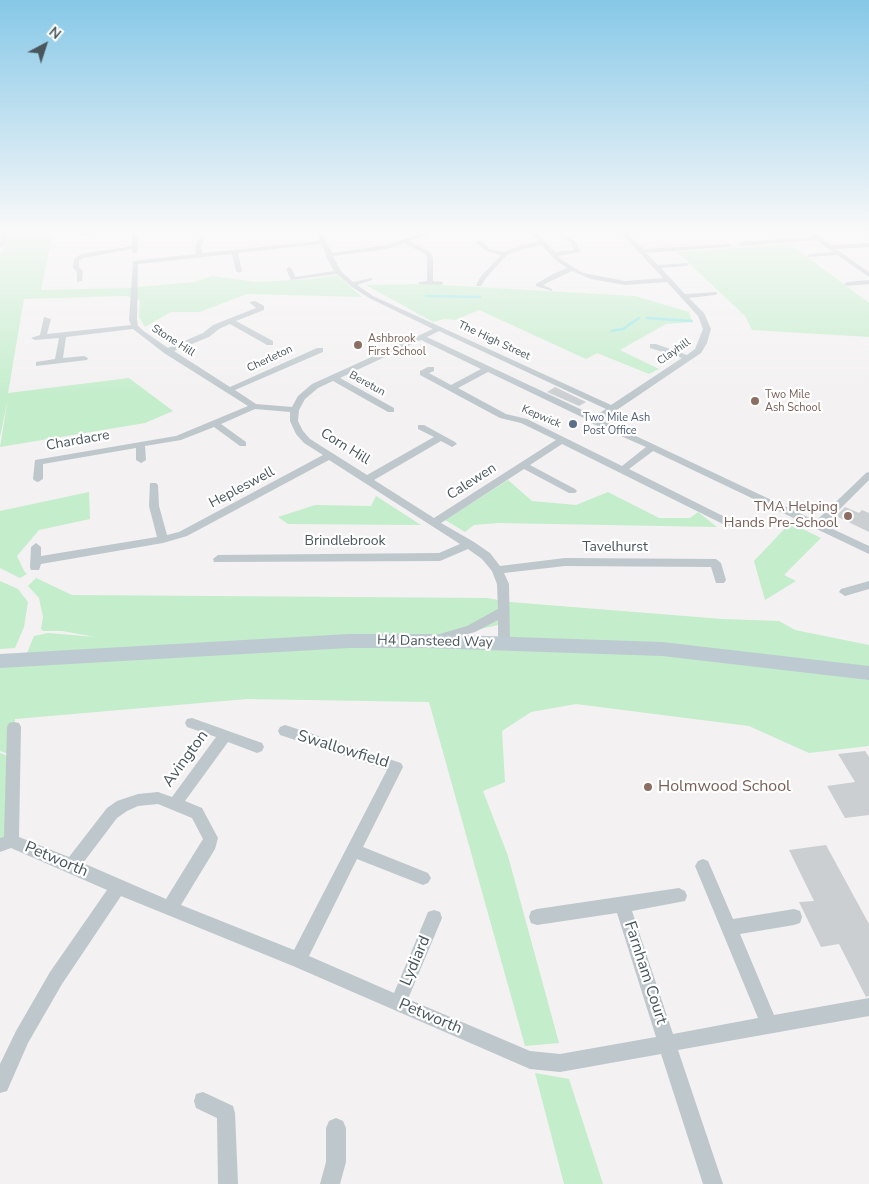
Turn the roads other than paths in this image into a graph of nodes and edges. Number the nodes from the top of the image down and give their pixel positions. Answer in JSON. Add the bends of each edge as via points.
{"nodes":[{"id":1,"x":134,"y":288,"type":"edge"},
{"id":2,"x":359,"y":288,"type":"edge"},
{"id":3,"x":546,"y":288,"type":"edge"},
{"id":4,"x":678,"y":288,"type":"edge"},
{"id":5,"x":550,"y":290,"type":"dead end"},
{"id":6,"x":715,"y":293,"type":"dead end"},
{"id":7,"x":685,"y":296,"type":"junction"},
{"id":8,"x":253,"y":302,"type":"dead end"},
{"id":9,"x":47,"y":319,"type":"dead end"},
{"id":10,"x":230,"y":320,"type":"junction"},
{"id":11,"x":135,"y":327,"type":"junction"},
{"id":12,"x":438,"y":329,"type":"junction"},
{"id":13,"x":63,"y":335,"type":"junction"},
{"id":14,"x":421,"y":338,"type":"junction"},
{"id":15,"x":270,"y":344,"type":"dead end"},
{"id":16,"x":653,"y":346,"type":"dead end"},
{"id":17,"x":320,"y":350,"type":"dead end"},
{"id":18,"x":167,"y":351,"type":"junction"},
{"id":19,"x":84,"y":358,"type":"dead end"},
{"id":20,"x":689,"y":358,"type":"junction"},
{"id":21,"x":59,"y":361,"type":"junction"},
{"id":22,"x":39,"y":364,"type":"dead end"},
{"id":23,"x":431,"y":368,"type":"dead end"},
{"id":24,"x":487,"y":369,"type":"junction"},
{"id":25,"x":333,"y":377,"type":"junction"},
{"id":26,"x":450,"y":389,"type":"junction"},
{"id":27,"x":229,"y":390,"type":"junction"},
{"id":28,"x":254,"y":406,"type":"junction"},
{"id":29,"x":610,"y":408,"type":"junction"},
{"id":30,"x":295,"y":410,"type":"junction"},
{"id":31,"x":391,"y":410,"type":"dead end"},
{"id":32,"x":594,"y":420,"type":"junction"},
{"id":33,"x":215,"y":424,"type":"junction"},
{"id":34,"x":421,"y":427,"type":"dead end"},
{"id":35,"x":441,"y":438,"type":"junction"},
{"id":36,"x":562,"y":440,"type":"junction"},
{"id":37,"x":244,"y":444,"type":"dead end"},
{"id":38,"x":452,"y":444,"type":"dead end"},
{"id":39,"x":140,"y":445,"type":"junction"},
{"id":40,"x":652,"y":447,"type":"junction"},
{"id":41,"x":331,"y":455,"type":"junction"},
{"id":42,"x":142,"y":460,"type":"dead end"},
{"id":43,"x":524,"y":465,"type":"junction"},
{"id":44,"x":622,"y":470,"type":"junction"},
{"id":45,"x":869,"y":476,"type":"edge"},
{"id":46,"x":38,"y":479,"type":"dead end"},
{"id":47,"x":368,"y":479,"type":"junction"},
{"id":48,"x":153,"y":485,"type":"dead end"},
{"id":49,"x":572,"y":491,"type":"dead end"},
{"id":50,"x":435,"y":522,"type":"junction"},
{"id":51,"x":731,"y":524,"type":"dead end"},
{"id":52,"x":818,"y":525,"type":"junction"},
{"id":53,"x":163,"y":540,"type":"junction"},
{"id":54,"x":470,"y":544,"type":"junction"},
{"id":55,"x":36,"y":548,"type":"dead end"},
{"id":56,"x":869,"y":550,"type":"edge"},
{"id":57,"x":218,"y":559,"type":"dead end"},
{"id":58,"x":497,"y":570,"type":"junction"},
{"id":59,"x":720,"y":580,"type":"dead end"},
{"id":60,"x":869,"y":585,"type":"edge"},
{"id":61,"x":845,"y":592,"type":"dead end"},
{"id":62,"x":502,"y":612,"type":"junction"},
{"id":63,"x":427,"y":642,"type":"junction"},
{"id":64,"x":504,"y":643,"type":"junction"},
{"id":65,"x":2,"y":661,"type":"edge"},
{"id":66,"x":869,"y":673,"type":"edge"},
{"id":67,"x":192,"y":723,"type":"dead end"},
{"id":68,"x":14,"y":726,"type":"dead end"},
{"id":69,"x":285,"y":731,"type":"dead end"},
{"id":70,"x":225,"y":735,"type":"junction"},
{"id":71,"x":257,"y":747,"type":"dead end"},
{"id":72,"x":175,"y":804,"type":"junction"},
{"id":73,"x":6,"y":843,"type":"edge"},
{"id":74,"x":355,"y":852,"type":"junction"},
{"id":75,"x":72,"y":866,"type":"junction"},
{"id":76,"x":703,"y":866,"type":"dead end"},
{"id":77,"x":423,"y":878,"type":"dead end"},
{"id":78,"x":118,"y":887,"type":"junction"},
{"id":79,"x":679,"y":896,"type":"dead end"},
{"id":80,"x":622,"y":905,"type":"junction"},
{"id":81,"x":170,"y":907,"type":"junction"},
{"id":82,"x":536,"y":917,"type":"dead end"},
{"id":83,"x":794,"y":917,"type":"dead end"},
{"id":84,"x":434,"y":918,"type":"dead end"},
{"id":85,"x":730,"y":928,"type":"junction"},
{"id":86,"x":298,"y":960,"type":"junction"},
{"id":87,"x":398,"y":1003,"type":"junction"},
{"id":88,"x":869,"y":1006,"type":"edge"},
{"id":89,"x":769,"y":1025,"type":"junction"},
{"id":90,"x":667,"y":1042,"type":"junction"},
{"id":91,"x":0,"y":1084,"type":"edge"},
{"id":92,"x":203,"y":1101,"type":"dead end"},
{"id":93,"x":336,"y":1128,"type":"dead end"},
{"id":94,"x":228,"y":1184,"type":"edge"},
{"id":95,"x":330,"y":1184,"type":"edge"},
{"id":96,"x":713,"y":1184,"type":"edge"}],
"edges":[{"from":1,"to":11,"type":"street","name":"Stone Hill"},
{"from":2,"to":12,"type":"street","name":"The High Street"},
{"from":3,"to":5,"type":"street"},
{"from":4,"to":7,"type":"street","name":"Clayhill"},
{"from":6,"to":7,"type":"street"},
{"from":7,"to":20,"type":"street","name":"Clayhill","via":[[701,315],[706,330],[703,343]]},
{"from":8,"to":10,"type":"street","via":[[265,308]]},
{"from":9,"to":13,"type":"street","via":[[39,338]]},
{"from":10,"to":15,"type":"street"},
{"from":10,"to":18,"type":"street","via":[[206,335]]},
{"from":11,"to":13,"type":"street"},
{"from":11,"to":18,"type":"street","name":"Stone Hill"},
{"from":12,"to":14,"type":"street"},
{"from":12,"to":29,"type":"street","name":"The High Street"},
{"from":13,"to":21,"type":"street"},
{"from":14,"to":24,"type":"street"},
{"from":14,"to":25,"type":"street"},
{"from":16,"to":20,"type":"street"},
{"from":17,"to":27,"type":"street","name":"Cherleton"},
{"from":18,"to":27,"type":"street","name":"Stone Hill"},
{"from":19,"to":21,"type":"street"},
{"from":20,"to":29,"type":"street","name":"Clayhill"},
{"from":21,"to":22,"type":"street"},
{"from":23,"to":26,"type":"street","name":"Kepwick","via":[[422,373]]},
{"from":24,"to":26,"type":"street"},
{"from":24,"to":32,"type":"street"},
{"from":25,"to":30,"type":"street","via":[[301,398]]},
{"from":25,"to":31,"type":"street","name":"Beretun"},
{"from":26,"to":36,"type":"street","name":"Kepwick","via":[[503,416],[524,421]]},
{"from":27,"to":28,"type":"street","name":"Stone Hill"},
{"from":28,"to":30,"type":"street","name":"Stone Hill"},
{"from":28,"to":33,"type":"street","name":"Chardacre"},
{"from":29,"to":32,"type":"street"},
{"from":30,"to":41,"type":"street","name":"Corn Hill","via":[[294,421],[299,432],[307,441]]},
{"from":32,"to":40,"type":"street"},
{"from":33,"to":37,"type":"street"},
{"from":33,"to":39,"type":"street","name":"Chardacre","via":[[178,438]]},
{"from":34,"to":35,"type":"street"},
{"from":35,"to":38,"type":"street"},
{"from":35,"to":47,"type":"street"},
{"from":36,"to":43,"type":"street","name":"Calewen"},
{"from":36,"to":44,"type":"street","name":"Kepwick"},
{"from":39,"to":42,"type":"street"},
{"from":39,"to":46,"type":"street","name":"Chardacre","via":[[34,463]]},
{"from":40,"to":44,"type":"street"},
{"from":40,"to":52,"type":"street"},
{"from":41,"to":47,"type":"street","name":"Corn Hill"},
{"from":41,"to":53,"type":"street","name":"Hepleswell","via":[[204,524]]},
{"from":43,"to":49,"type":"street"},
{"from":43,"to":50,"type":"street","name":"Calewen"},
{"from":44,"to":51,"type":"street","name":"Kepwick"},
{"from":45,"to":52,"type":"street"},
{"from":47,"to":50,"type":"street","name":"Corn Hill"},
{"from":48,"to":53,"type":"street","via":[[154,506]]},
{"from":50,"to":54,"type":"street","name":"Corn Hill"},
{"from":52,"to":56,"type":"street"},
{"from":53,"to":55,"type":"street","name":"Hepleswell","via":[[35,565]]},
{"from":54,"to":57,"type":"street","name":"Brindlebrook","via":[[440,557],[236,553]]},
{"from":54,"to":58,"type":"street","name":"Corn Hill"},
{"from":58,"to":59,"type":"street","name":"Tavelhurst","via":[[565,562],[716,563]]},
{"from":58,"to":62,"type":"street","name":"Corn Hill","via":[[503,584]]},
{"from":60,"to":61,"type":"street"},
{"from":62,"to":63,"type":"street","via":[[471,629]]},
{"from":62,"to":64,"type":"street","name":"Corn Hill"},
{"from":63,"to":64,"type":"street","name":"H4 Dansteed Way"},
{"from":63,"to":65,"type":"street","name":"H4 Dansteed Way","via":[[349,641]]},
{"from":64,"to":66,"type":"street","name":"H4 Dansteed Way","via":[[662,649]]},
{"from":67,"to":70,"type":"street","name":"Avington"},
{"from":68,"to":73,"type":"street","name":"Petworth"},
{"from":69,"to":74,"type":"street","name":"Swallowfield","via":[[396,767]]},
{"from":70,"to":71,"type":"street","name":"Avington"},
{"from":70,"to":72,"type":"street","name":"Avington"},
{"from":72,"to":75,"type":"street","name":"Avington","via":[[158,798],[122,806],[112,813]]},
{"from":72,"to":81,"type":"street","name":"Avington","via":[[197,814],[211,838]]},
{"from":73,"to":75,"type":"street","name":"Petworth"},
{"from":74,"to":77,"type":"street"},
{"from":74,"to":86,"type":"street","name":"Swallowfield"},
{"from":75,"to":78,"type":"street","name":"Petworth"},
{"from":76,"to":85,"type":"street"},
{"from":78,"to":81,"type":"street","name":"Petworth"},
{"from":78,"to":91,"type":"street","via":[[56,978],[22,1036]]},
{"from":79,"to":80,"type":"street","name":"Farnham Court"},
{"from":80,"to":82,"type":"street","name":"Farnham Court"},
{"from":80,"to":90,"type":"street","name":"Farnham Court"},
{"from":81,"to":86,"type":"street","name":"Petworth"},
{"from":83,"to":85,"type":"street"},
{"from":84,"to":87,"type":"street","name":"Lydiard"},
{"from":85,"to":89,"type":"street"},
{"from":86,"to":87,"type":"street","name":"Petworth"},
{"from":87,"to":90,"type":"street","name":"Petworth","via":[[530,1060],[560,1062]]},
{"from":88,"to":89,"type":"street","name":"Petworth"},
{"from":89,"to":90,"type":"street","name":"Petworth"},
{"from":90,"to":96,"type":"street","name":"Farnham Court"},
{"from":92,"to":94,"type":"street","via":[[226,1113]]},
{"from":93,"to":95,"type":"street","via":[[336,1162]]}]}
